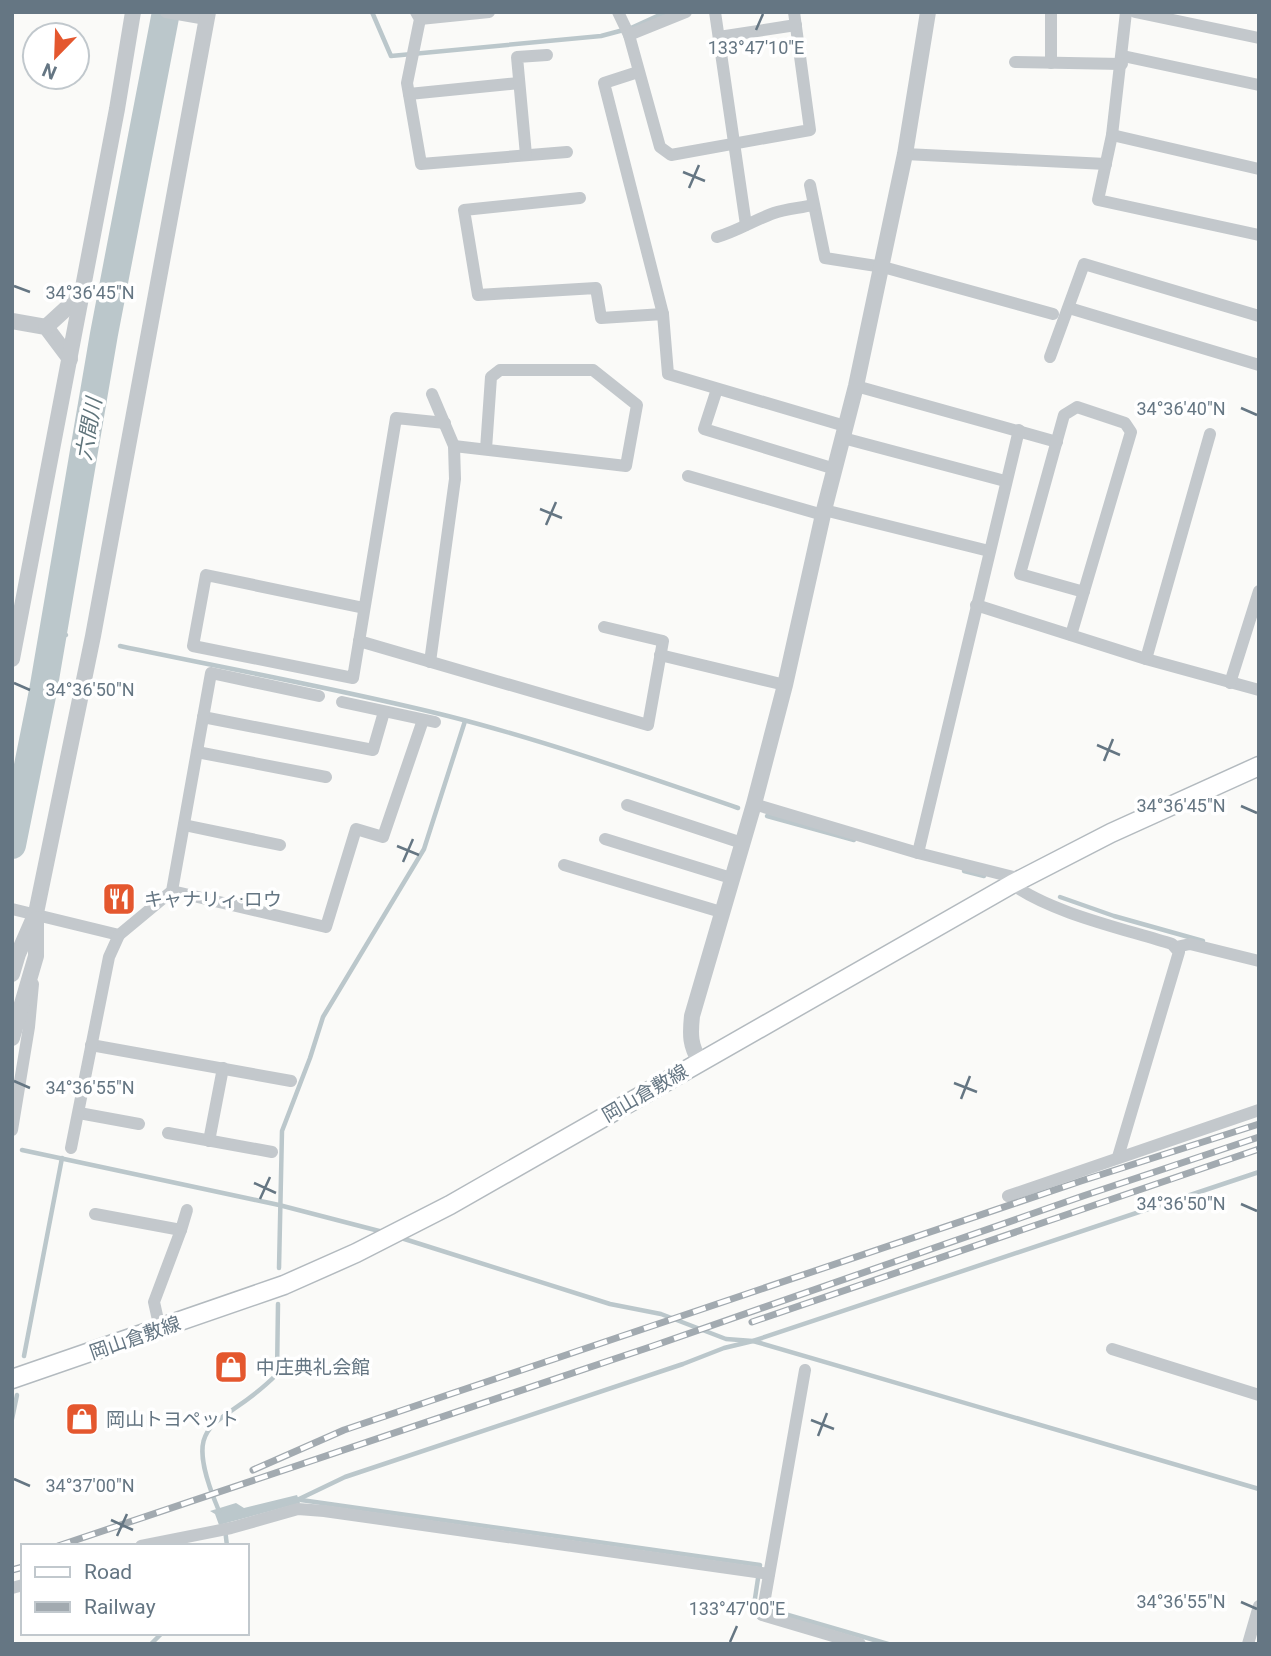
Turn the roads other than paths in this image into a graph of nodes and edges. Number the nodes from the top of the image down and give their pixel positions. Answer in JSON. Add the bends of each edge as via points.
{"nodes":[{"id":1,"x":133,"y":12,"type":"edge"},
{"id":2,"x":166,"y":12,"type":"edge"},
{"id":3,"x":489,"y":12,"type":"edge"},
{"id":4,"x":618,"y":12,"type":"edge"},
{"id":5,"x":686,"y":12,"type":"edge"},
{"id":6,"x":715,"y":12,"type":"edge"},
{"id":7,"x":928,"y":12,"type":"edge"},
{"id":8,"x":1051,"y":12,"type":"edge"},
{"id":9,"x":1126,"y":12,"type":"edge"},
{"id":10,"x":1135,"y":12,"type":"edge"},
{"id":11,"x":207,"y":15,"type":"edge"},
{"id":12,"x":418,"y":15,"type":"edge"},
{"id":13,"x":795,"y":19,"type":"edge"},
{"id":14,"x":627,"y":30,"type":"junction"},
{"id":15,"x":719,"y":37,"type":"junction"},
{"id":16,"x":1259,"y":38,"type":"edge"},
{"id":17,"x":547,"y":55,"type":"dead end"},
{"id":18,"x":1122,"y":60,"type":"junction"},
{"id":19,"x":1015,"y":62,"type":"dead end"},
{"id":20,"x":1051,"y":63,"type":"junction"},
{"id":21,"x":638,"y":72,"type":"junction"},
{"id":22,"x":519,"y":83,"type":"junction"},
{"id":23,"x":1259,"y":85,"type":"edge"},
{"id":24,"x":409,"y":94,"type":"junction"},
{"id":25,"x":1112,"y":135,"type":"junction"},
{"id":26,"x":734,"y":143,"type":"junction"},
{"id":27,"x":568,"y":152,"type":"dead end"},
{"id":28,"x":526,"y":155,"type":"junction"},
{"id":29,"x":905,"y":155,"type":"junction"},
{"id":30,"x":1106,"y":164,"type":"junction"},
{"id":31,"x":1259,"y":169,"type":"edge"},
{"id":32,"x":810,"y":186,"type":"dead end"},
{"id":33,"x":580,"y":198,"type":"dead end"},
{"id":34,"x":813,"y":205,"type":"junction"},
{"id":35,"x":746,"y":225,"type":"junction"},
{"id":36,"x":1259,"y":235,"type":"edge"},
{"id":37,"x":717,"y":237,"type":"dead end"},
{"id":38,"x":883,"y":267,"type":"junction"},
{"id":39,"x":82,"y":294,"type":"junction"},
{"id":40,"x":1069,"y":308,"type":"junction"},
{"id":41,"x":663,"y":314,"type":"junction"},
{"id":42,"x":1053,"y":314,"type":"dead end"},
{"id":43,"x":1259,"y":316,"type":"edge"},
{"id":44,"x":12,"y":321,"type":"edge"},
{"id":45,"x":46,"y":327,"type":"junction"},
{"id":46,"x":1050,"y":357,"type":"dead end"},
{"id":47,"x":70,"y":359,"type":"junction"},
{"id":48,"x":1259,"y":365,"type":"edge"},
{"id":49,"x":856,"y":386,"type":"junction"},
{"id":50,"x":717,"y":389,"type":"junction"},
{"id":51,"x":432,"y":394,"type":"dead end"},
{"id":52,"x":445,"y":423,"type":"junction"},
{"id":53,"x":1018,"y":430,"type":"junction"},
{"id":54,"x":844,"y":432,"type":"junction"},
{"id":55,"x":1210,"y":434,"type":"dead end"},
{"id":56,"x":1057,"y":442,"type":"junction"},
{"id":57,"x":454,"y":446,"type":"junction"},
{"id":58,"x":486,"y":449,"type":"junction"},
{"id":59,"x":835,"y":469,"type":"junction"},
{"id":60,"x":688,"y":476,"type":"dead end"},
{"id":61,"x":1005,"y":481,"type":"junction"},
{"id":62,"x":824,"y":512,"type":"junction"},
{"id":63,"x":989,"y":551,"type":"junction"},
{"id":64,"x":1259,"y":591,"type":"edge"},
{"id":65,"x":1084,"y":592,"type":"junction"},
{"id":66,"x":976,"y":605,"type":"junction"},
{"id":67,"x":364,"y":608,"type":"junction"},
{"id":68,"x":604,"y":627,"type":"dead end"},
{"id":69,"x":1071,"y":635,"type":"junction"},
{"id":70,"x":359,"y":641,"type":"junction"},
{"id":71,"x":660,"y":655,"type":"junction"},
{"id":72,"x":12,"y":659,"type":"edge"},
{"id":73,"x":1146,"y":659,"type":"junction"},
{"id":74,"x":430,"y":662,"type":"junction"},
{"id":75,"x":1230,"y":683,"type":"junction"},
{"id":76,"x":785,"y":685,"type":"junction"},
{"id":77,"x":1259,"y":690,"type":"edge"},
{"id":78,"x":319,"y":696,"type":"dead end"},
{"id":79,"x":342,"y":702,"type":"dead end"},
{"id":80,"x":384,"y":712,"type":"junction"},
{"id":81,"x":203,"y":717,"type":"junction"},
{"id":82,"x":197,"y":752,"type":"junction"},
{"id":83,"x":1259,"y":766,"type":"edge"},
{"id":84,"x":326,"y":777,"type":"dead end"},
{"id":85,"x":754,"y":804,"type":"junction"},
{"id":86,"x":627,"y":806,"type":"dead end"},
{"id":87,"x":184,"y":825,"type":"junction"},
{"id":88,"x":605,"y":839,"type":"dead end"},
{"id":89,"x":742,"y":843,"type":"junction"},
{"id":90,"x":280,"y":845,"type":"dead end"},
{"id":91,"x":918,"y":853,"type":"junction"},
{"id":92,"x":564,"y":865,"type":"dead end"},
{"id":93,"x":731,"y":878,"type":"junction"},
{"id":94,"x":1016,"y":882,"type":"junction"},
{"id":95,"x":172,"y":891,"type":"junction"},
{"id":96,"x":12,"y":909,"type":"edge"},
{"id":97,"x":721,"y":912,"type":"junction"},
{"id":98,"x":36,"y":913,"type":"junction"},
{"id":99,"x":119,"y":935,"type":"junction"},
{"id":100,"x":1176,"y":947,"type":"junction"},
{"id":101,"x":36,"y":956,"type":"junction"},
{"id":102,"x":1259,"y":961,"type":"edge"},
{"id":103,"x":12,"y":974,"type":"edge"},
{"id":104,"x":12,"y":1038,"type":"edge"},
{"id":105,"x":91,"y":1045,"type":"junction"},
{"id":106,"x":700,"y":1062,"type":"junction"},
{"id":107,"x":222,"y":1069,"type":"junction"},
{"id":108,"x":291,"y":1081,"type":"dead end"},
{"id":109,"x":1259,"y":1110,"type":"edge"},
{"id":110,"x":79,"y":1113,"type":"junction"},
{"id":111,"x":139,"y":1124,"type":"dead end"},
{"id":112,"x":12,"y":1130,"type":"edge"},
{"id":113,"x":168,"y":1133,"type":"dead end"},
{"id":114,"x":209,"y":1141,"type":"junction"},
{"id":115,"x":71,"y":1148,"type":"dead end"},
{"id":116,"x":272,"y":1152,"type":"dead end"},
{"id":117,"x":1118,"y":1157,"type":"junction"},
{"id":118,"x":1008,"y":1196,"type":"dead end"},
{"id":119,"x":187,"y":1210,"type":"dead end"},
{"id":120,"x":95,"y":1214,"type":"dead end"},
{"id":121,"x":181,"y":1230,"type":"junction"},
{"id":122,"x":160,"y":1329,"type":"junction"},
{"id":123,"x":1112,"y":1349,"type":"dead end"},
{"id":124,"x":805,"y":1370,"type":"dead end"},
{"id":125,"x":12,"y":1379,"type":"edge"},
{"id":126,"x":1259,"y":1395,"type":"edge"},
{"id":127,"x":152,"y":1544,"type":"edge"},
{"id":128,"x":762,"y":1573,"type":"junction"},
{"id":129,"x":1259,"y":1606,"type":"edge"},
{"id":130,"x":860,"y":1644,"type":"edge"},
{"id":131,"x":1248,"y":1644,"type":"edge"}],
"edges":[{"from":1,"to":39,"type":"street"},
{"from":2,"to":11,"type":"street"},
{"from":3,"to":12,"type":"street"},
{"from":4,"to":14,"type":"street"},
{"from":5,"to":14,"type":"street"},
{"from":6,"to":15,"type":"street"},
{"from":7,"to":29,"type":"street"},
{"from":8,"to":20,"type":"street"},
{"from":9,"to":18,"type":"street"},
{"from":10,"to":16,"type":"street"},
{"from":11,"to":98,"type":"street","via":[[93,636]]},
{"from":12,"to":24,"type":"street"},
{"from":13,"to":15,"type":"street"},
{"from":13,"to":26,"type":"street","via":[[810,130]]},
{"from":14,"to":21,"type":"street"},
{"from":15,"to":26,"type":"street"},
{"from":17,"to":22,"type":"street","via":[[517,57]]},
{"from":18,"to":20,"type":"street"},
{"from":18,"to":23,"type":"street"},
{"from":18,"to":25,"type":"street"},
{"from":19,"to":20,"type":"street"},
{"from":21,"to":26,"type":"street","via":[[665,151],[671,155]]},
{"from":21,"to":41,"type":"street","via":[[604,83]]},
{"from":22,"to":24,"type":"street"},
{"from":22,"to":28,"type":"street"},
{"from":24,"to":28,"type":"street","via":[[421,164]]},
{"from":25,"to":30,"type":"street"},
{"from":25,"to":31,"type":"street"},
{"from":26,"to":35,"type":"street"},
{"from":27,"to":28,"type":"street"},
{"from":29,"to":30,"type":"street"},
{"from":29,"to":38,"type":"street"},
{"from":30,"to":36,"type":"street","via":[[1098,200]]},
{"from":32,"to":34,"type":"street"},
{"from":33,"to":41,"type":"street","via":[[464,210],[478,295],[596,288],[601,318]]},
{"from":34,"to":35,"type":"street"},
{"from":34,"to":38,"type":"street","via":[[825,258]]},
{"from":35,"to":37,"type":"street"},
{"from":38,"to":42,"type":"street"},
{"from":38,"to":49,"type":"street"},
{"from":39,"to":45,"type":"street"},
{"from":39,"to":47,"type":"street"},
{"from":40,"to":43,"type":"street","via":[[1084,264]]},
{"from":40,"to":46,"type":"street"},
{"from":40,"to":48,"type":"street"},
{"from":41,"to":50,"type":"street","via":[[668,374]]},
{"from":44,"to":45,"type":"street"},
{"from":45,"to":47,"type":"street"},
{"from":47,"to":72,"type":"street"},
{"from":49,"to":53,"type":"street"},
{"from":49,"to":54,"type":"street"},
{"from":50,"to":54,"type":"street"},
{"from":50,"to":59,"type":"street","via":[[704,429]]},
{"from":51,"to":52,"type":"street"},
{"from":52,"to":57,"type":"street"},
{"from":52,"to":67,"type":"street","via":[[397,418]]},
{"from":53,"to":56,"type":"street"},
{"from":53,"to":61,"type":"street"},
{"from":54,"to":59,"type":"street"},
{"from":54,"to":61,"type":"street"},
{"from":55,"to":73,"type":"street"},
{"from":56,"to":65,"type":"street","via":[[1020,574]]},
{"from":56,"to":65,"type":"street","via":[[1064,415],[1077,407],[1125,423],[1131,432]]},
{"from":57,"to":58,"type":"street"},
{"from":57,"to":74,"type":"street","via":[[455,479]]},
{"from":58,"to":58,"type":"street","via":[[626,466],[637,405],[593,370],[500,370],[491,377]]},
{"from":59,"to":62,"type":"street"},
{"from":60,"to":62,"type":"street"},
{"from":61,"to":63,"type":"street"},
{"from":62,"to":63,"type":"street"},
{"from":62,"to":76,"type":"street"},
{"from":63,"to":66,"type":"street"},
{"from":64,"to":75,"type":"street"},
{"from":65,"to":69,"type":"street"},
{"from":66,"to":69,"type":"street"},
{"from":66,"to":91,"type":"street"},
{"from":67,"to":70,"type":"street"},
{"from":67,"to":70,"type":"street","via":[[206,575],[193,646],[353,678]]},
{"from":68,"to":71,"type":"street","via":[[663,641]]},
{"from":69,"to":73,"type":"street"},
{"from":70,"to":74,"type":"street"},
{"from":71,"to":74,"type":"street","via":[[648,725]]},
{"from":71,"to":76,"type":"street"},
{"from":73,"to":75,"type":"street"},
{"from":75,"to":77,"type":"street"},
{"from":76,"to":85,"type":"street"},
{"from":78,"to":81,"type":"street","via":[[211,673]]},
{"from":79,"to":80,"type":"street"},
{"from":80,"to":81,"type":"street","via":[[373,750]]},
{"from":80,"to":95,"type":"street","via":[[429,721],[383,837],[356,829],[326,927]]},
{"from":81,"to":82,"type":"street"},
{"from":82,"to":84,"type":"street"},
{"from":82,"to":87,"type":"street"},
{"from":83,"to":94,"type":"main road","name":"岡山倉敷線"},
{"from":85,"to":89,"type":"street"},
{"from":85,"to":91,"type":"street"},
{"from":86,"to":89,"type":"street"},
{"from":87,"to":90,"type":"street"},
{"from":87,"to":95,"type":"street"},
{"from":88,"to":93,"type":"street"},
{"from":89,"to":93,"type":"street"},
{"from":91,"to":94,"type":"street"},
{"from":92,"to":97,"type":"street"},
{"from":93,"to":97,"type":"street"},
{"from":94,"to":100,"type":"street","via":[[1024,893],[1062,909]]},
{"from":94,"to":106,"type":"main road","name":"岡山倉敷線"},
{"from":95,"to":99,"type":"street"},
{"from":96,"to":98,"type":"street"},
{"from":97,"to":106,"type":"street","via":[[692,1016],[690,1040]]},
{"from":98,"to":99,"type":"street"},
{"from":98,"to":101,"type":"street"},
{"from":98,"to":103,"type":"street"},
{"from":99,"to":105,"type":"street","via":[[109,957]]},
{"from":100,"to":102,"type":"street","via":[[1190,944]]},
{"from":100,"to":117,"type":"street","via":[[1179,951]]},
{"from":101,"to":104,"type":"street"},
{"from":101,"to":112,"type":"street"},
{"from":105,"to":107,"type":"street"},
{"from":105,"to":110,"type":"street"},
{"from":106,"to":122,"type":"main road","name":"岡山倉敷線","via":[[373,1245],[284,1285]]},
{"from":107,"to":108,"type":"street"},
{"from":107,"to":114,"type":"street"},
{"from":109,"to":117,"type":"street"},
{"from":110,"to":111,"type":"street"},
{"from":110,"to":115,"type":"street"},
{"from":113,"to":114,"type":"street"},
{"from":114,"to":116,"type":"street"},
{"from":117,"to":118,"type":"street"},
{"from":119,"to":121,"type":"street"},
{"from":120,"to":121,"type":"street"},
{"from":121,"to":122,"type":"street","via":[[154,1302]]},
{"from":122,"to":125,"type":"main road","name":"岡山倉敷線"},
{"from":123,"to":126,"type":"street"},
{"from":124,"to":128,"type":"street"},
{"from":127,"to":128,"type":"street","via":[[298,1509]]},
{"from":128,"to":130,"type":"street","via":[[762,1615]]},
{"from":129,"to":131,"type":"street"}]}
